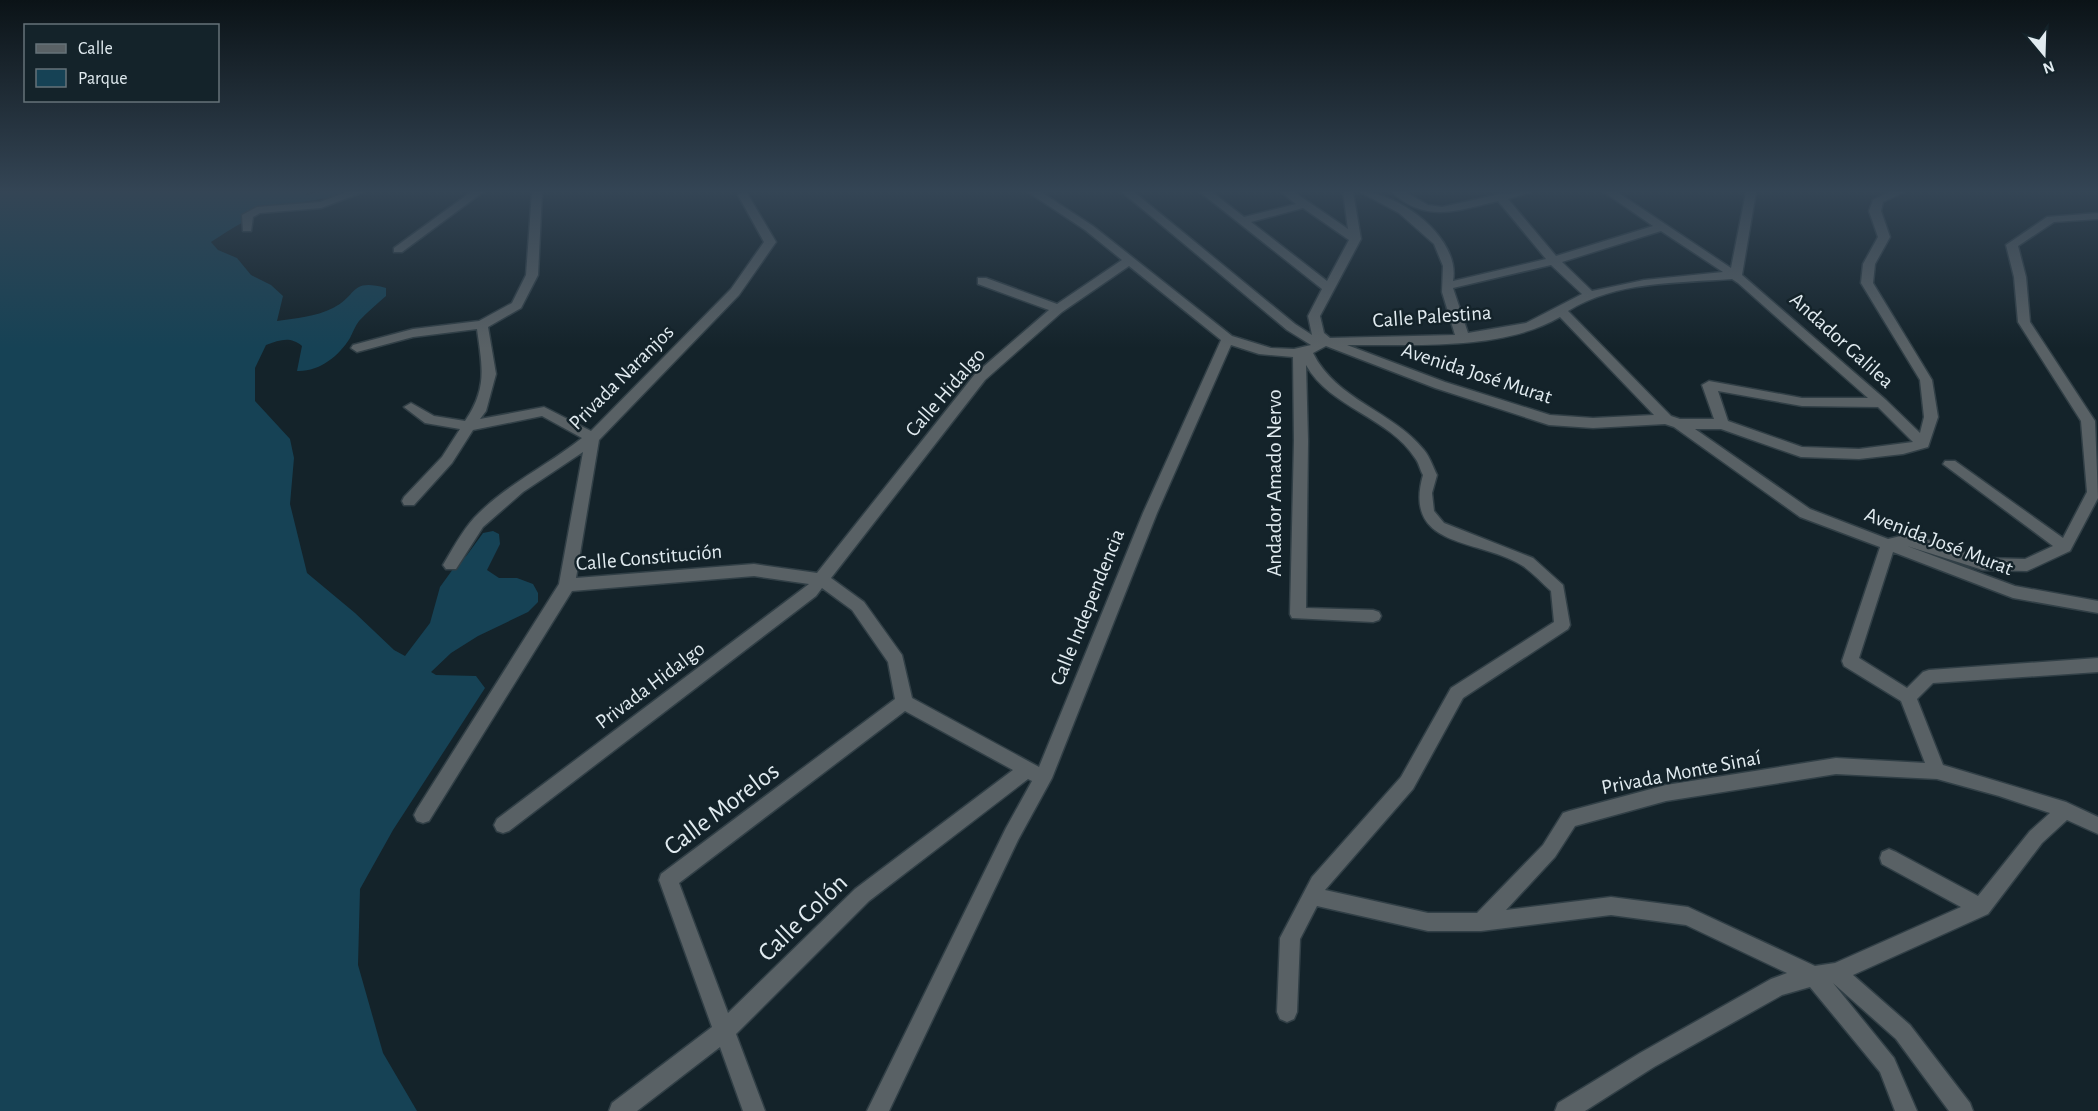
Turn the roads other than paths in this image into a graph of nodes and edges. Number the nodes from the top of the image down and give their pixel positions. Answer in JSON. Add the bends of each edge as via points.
{"nodes":[{"id":1,"x":406,"y":244,"type":"edge"},
{"id":2,"x":534,"y":244,"type":"edge"},
{"id":3,"x":769,"y":244,"type":"edge"},
{"id":4,"x":1108,"y":244,"type":"edge"},
{"id":5,"x":1190,"y":244,"type":"edge"},
{"id":6,"x":1272,"y":244,"type":"edge"},
{"id":7,"x":1353,"y":244,"type":"edge"},
{"id":8,"x":1438,"y":244,"type":"edge"},
{"id":9,"x":1540,"y":244,"type":"edge"},
{"id":10,"x":1614,"y":244,"type":"edge"},
{"id":11,"x":1688,"y":244,"type":"edge"},
{"id":12,"x":1743,"y":244,"type":"edge"},
{"id":13,"x":1880,"y":244,"type":"edge"},
{"id":14,"x":2014,"y":244,"type":"edge"},
{"id":15,"x":398,"y":250,"type":"dead end"},
{"id":16,"x":1128,"y":261,"type":"junction"},
{"id":17,"x":1554,"y":261,"type":"junction"},
{"id":18,"x":1736,"y":275,"type":"junction"},
{"id":19,"x":982,"y":281,"type":"dead end"},
{"id":20,"x":1447,"y":286,"type":"junction"},
{"id":21,"x":1330,"y":289,"type":"junction"},
{"id":22,"x":1589,"y":295,"type":"junction"},
{"id":23,"x":1058,"y":309,"type":"junction"},
{"id":24,"x":1562,"y":312,"type":"junction"},
{"id":25,"x":482,"y":325,"type":"junction"},
{"id":26,"x":1463,"y":338,"type":"junction"},
{"id":27,"x":1228,"y":339,"type":"junction"},
{"id":28,"x":357,"y":348,"type":"dead end"},
{"id":29,"x":1313,"y":348,"type":"junction"},
{"id":30,"x":1881,"y":403,"type":"junction"},
{"id":31,"x":411,"y":407,"type":"dead end"},
{"id":32,"x":1673,"y":421,"type":"junction"},
{"id":33,"x":1722,"y":424,"type":"junction"},
{"id":34,"x":469,"y":426,"type":"junction"},
{"id":35,"x":592,"y":438,"type":"junction"},
{"id":36,"x":1923,"y":444,"type":"junction"},
{"id":37,"x":1950,"y":464,"type":"dead end"},
{"id":38,"x":408,"y":501,"type":"dead end"},
{"id":39,"x":1888,"y":544,"type":"junction"},
{"id":40,"x":2065,"y":547,"type":"junction"},
{"id":41,"x":451,"y":565,"type":"dead end"},
{"id":42,"x":822,"y":580,"type":"junction"},
{"id":43,"x":567,"y":585,"type":"junction"},
{"id":44,"x":2098,"y":607,"type":"edge"},
{"id":45,"x":1373,"y":616,"type":"dead end"},
{"id":46,"x":2098,"y":664,"type":"edge"},
{"id":47,"x":1908,"y":697,"type":"junction"},
{"id":48,"x":904,"y":702,"type":"junction"},
{"id":49,"x":1937,"y":771,"type":"junction"},
{"id":50,"x":1035,"y":773,"type":"junction"},
{"id":51,"x":2066,"y":810,"type":"junction"},
{"id":52,"x":423,"y":815,"type":"dead end"},
{"id":53,"x":503,"y":825,"type":"dead end"},
{"id":54,"x":2098,"y":826,"type":"edge"},
{"id":55,"x":1888,"y":858,"type":"dead end"},
{"id":56,"x":1312,"y":896,"type":"junction"},
{"id":57,"x":1981,"y":908,"type":"junction"},
{"id":58,"x":1481,"y":922,"type":"junction"},
{"id":59,"x":1836,"y":973,"type":"junction"},
{"id":60,"x":1814,"y":976,"type":"junction"},
{"id":61,"x":1287,"y":1012,"type":"dead end"},
{"id":62,"x":725,"y":1030,"type":"junction"},
{"id":63,"x":620,"y":1111,"type":"edge"},
{"id":64,"x":754,"y":1111,"type":"edge"},
{"id":65,"x":878,"y":1111,"type":"edge"},
{"id":66,"x":1566,"y":1111,"type":"edge"},
{"id":67,"x":1906,"y":1111,"type":"edge"},
{"id":68,"x":1962,"y":1111,"type":"edge"}],
"edges":[{"from":1,"to":15,"type":"street"},
{"from":2,"to":25,"type":"street","via":[[532,276],[517,305]]},
{"from":3,"to":35,"type":"street","name":"Privada Naranjos","via":[[735,292]]},
{"from":4,"to":16,"type":"street"},
{"from":5,"to":29,"type":"street"},
{"from":6,"to":21,"type":"street"},
{"from":7,"to":21,"type":"street"},
{"from":8,"to":20,"type":"street","via":[[1449,265]]},
{"from":9,"to":17,"type":"street"},
{"from":10,"to":17,"type":"street"},
{"from":11,"to":18,"type":"street","name":"Andador Galilea"},
{"from":12,"to":18,"type":"street"},
{"from":13,"to":36,"type":"street","via":[[1869,264],[1867,283],[1926,380],[1931,417]]},
{"from":14,"to":40,"type":"street","via":[[2024,321],[2088,421],[2094,492]]},
{"from":16,"to":23,"type":"street","name":"Calle Hidalgo"},
{"from":16,"to":27,"type":"street"},
{"from":17,"to":20,"type":"street"},
{"from":17,"to":22,"type":"street"},
{"from":18,"to":22,"type":"street","name":"Calle Palestina","via":[[1647,284]]},
{"from":18,"to":30,"type":"street","name":"Andador Galilea"},
{"from":19,"to":23,"type":"street"},
{"from":20,"to":26,"type":"street"},
{"from":21,"to":29,"type":"street","via":[[1314,316],[1318,334]]},
{"from":22,"to":24,"type":"street","name":"Calle Palestina"},
{"from":23,"to":42,"type":"street","name":"Calle Hidalgo","via":[[980,377]]},
{"from":24,"to":26,"type":"street","name":"Calle Palestina","via":[[1531,326]]},
{"from":24,"to":32,"type":"street"},
{"from":25,"to":28,"type":"street","via":[[412,333]]},
{"from":25,"to":34,"type":"street","via":[[490,374],[479,411]]},
{"from":26,"to":29,"type":"street","name":"Calle Palestina"},
{"from":27,"to":29,"type":"street","via":[[1249,349]]},
{"from":27,"to":50,"type":"street","name":"Calle Independencia"},
{"from":29,"to":32,"type":"street","name":"Avenida José Murat","via":[[1549,420]]},
{"from":29,"to":45,"type":"street","name":"Andador Amado Nervo","via":[[1301,441],[1298,614]]},
{"from":29,"to":56,"type":"street","via":[[1315,371],[1395,430],[1421,455],[1430,475],[1425,494],[1427,512],[1439,527],[1528,562],[1558,589],[1562,625],[1457,693],[1407,783],[1319,883]]},
{"from":30,"to":33,"type":"street","via":[[1802,402],[1709,385]]},
{"from":30,"to":36,"type":"street","name":"Andador Galilea"},
{"from":31,"to":34,"type":"street","via":[[430,420]]},
{"from":32,"to":33,"type":"street"},
{"from":32,"to":39,"type":"street","name":"Avenida José Murat","via":[[1805,513]]},
{"from":33,"to":36,"type":"street","via":[[1801,452],[1859,454]]},
{"from":34,"to":35,"type":"street","via":[[544,411]]},
{"from":34,"to":38,"type":"street","via":[[447,460]]},
{"from":35,"to":41,"type":"street","name":"Privada Naranjos","via":[[518,488],[478,523]]},
{"from":35,"to":43,"type":"street","name":"Calle Constitución"},
{"from":37,"to":40,"type":"street"},
{"from":39,"to":40,"type":"street","via":[[1909,540],[1983,564],[2027,565]]},
{"from":39,"to":44,"type":"street","name":"Avenida José Murat","via":[[2013,592]]},
{"from":39,"to":47,"type":"street","via":[[1850,661]]},
{"from":42,"to":43,"type":"street","name":"Calle Constitución","via":[[754,570]]},
{"from":42,"to":48,"type":"street","name":"Calle Constitución","via":[[858,606],[896,660]]},
{"from":42,"to":53,"type":"street","name":"Privada Hidalgo"},
{"from":43,"to":52,"type":"street"},
{"from":46,"to":47,"type":"street","via":[[1929,676]]},
{"from":47,"to":49,"type":"street"},
{"from":48,"to":50,"type":"street"},
{"from":48,"to":62,"type":"street","name":"Calle Morelos","via":[[668,880]]},
{"from":49,"to":51,"type":"street","name":"Privada Monte Sinaí","via":[[1997,785]]},
{"from":49,"to":58,"type":"street","name":"Privada Monte Sinaí","via":[[1836,766],[1666,793],[1569,819],[1549,851]]},
{"from":50,"to":62,"type":"street","name":"Calle Colón","via":[[862,895]]},
{"from":50,"to":65,"type":"street","name":"Calle Independencia","via":[[1012,834]]},
{"from":51,"to":54,"type":"street","name":"Privada Monte Sinaí"},
{"from":51,"to":57,"type":"street","via":[[2036,837]]},
{"from":55,"to":57,"type":"street"},
{"from":56,"to":58,"type":"street","via":[[1428,922]]},
{"from":56,"to":61,"type":"street","via":[[1290,938]]},
{"from":57,"to":59,"type":"street"},
{"from":58,"to":60,"type":"street","via":[[1611,906],[1688,916]]},
{"from":59,"to":60,"type":"street"},
{"from":59,"to":68,"type":"street","via":[[1903,1032]]},
{"from":60,"to":66,"type":"street","via":[[1778,986]]},
{"from":60,"to":67,"type":"street","via":[[1887,1065]]},
{"from":62,"to":63,"type":"street","name":"Calle Colón"},
{"from":62,"to":64,"type":"street"}]}
